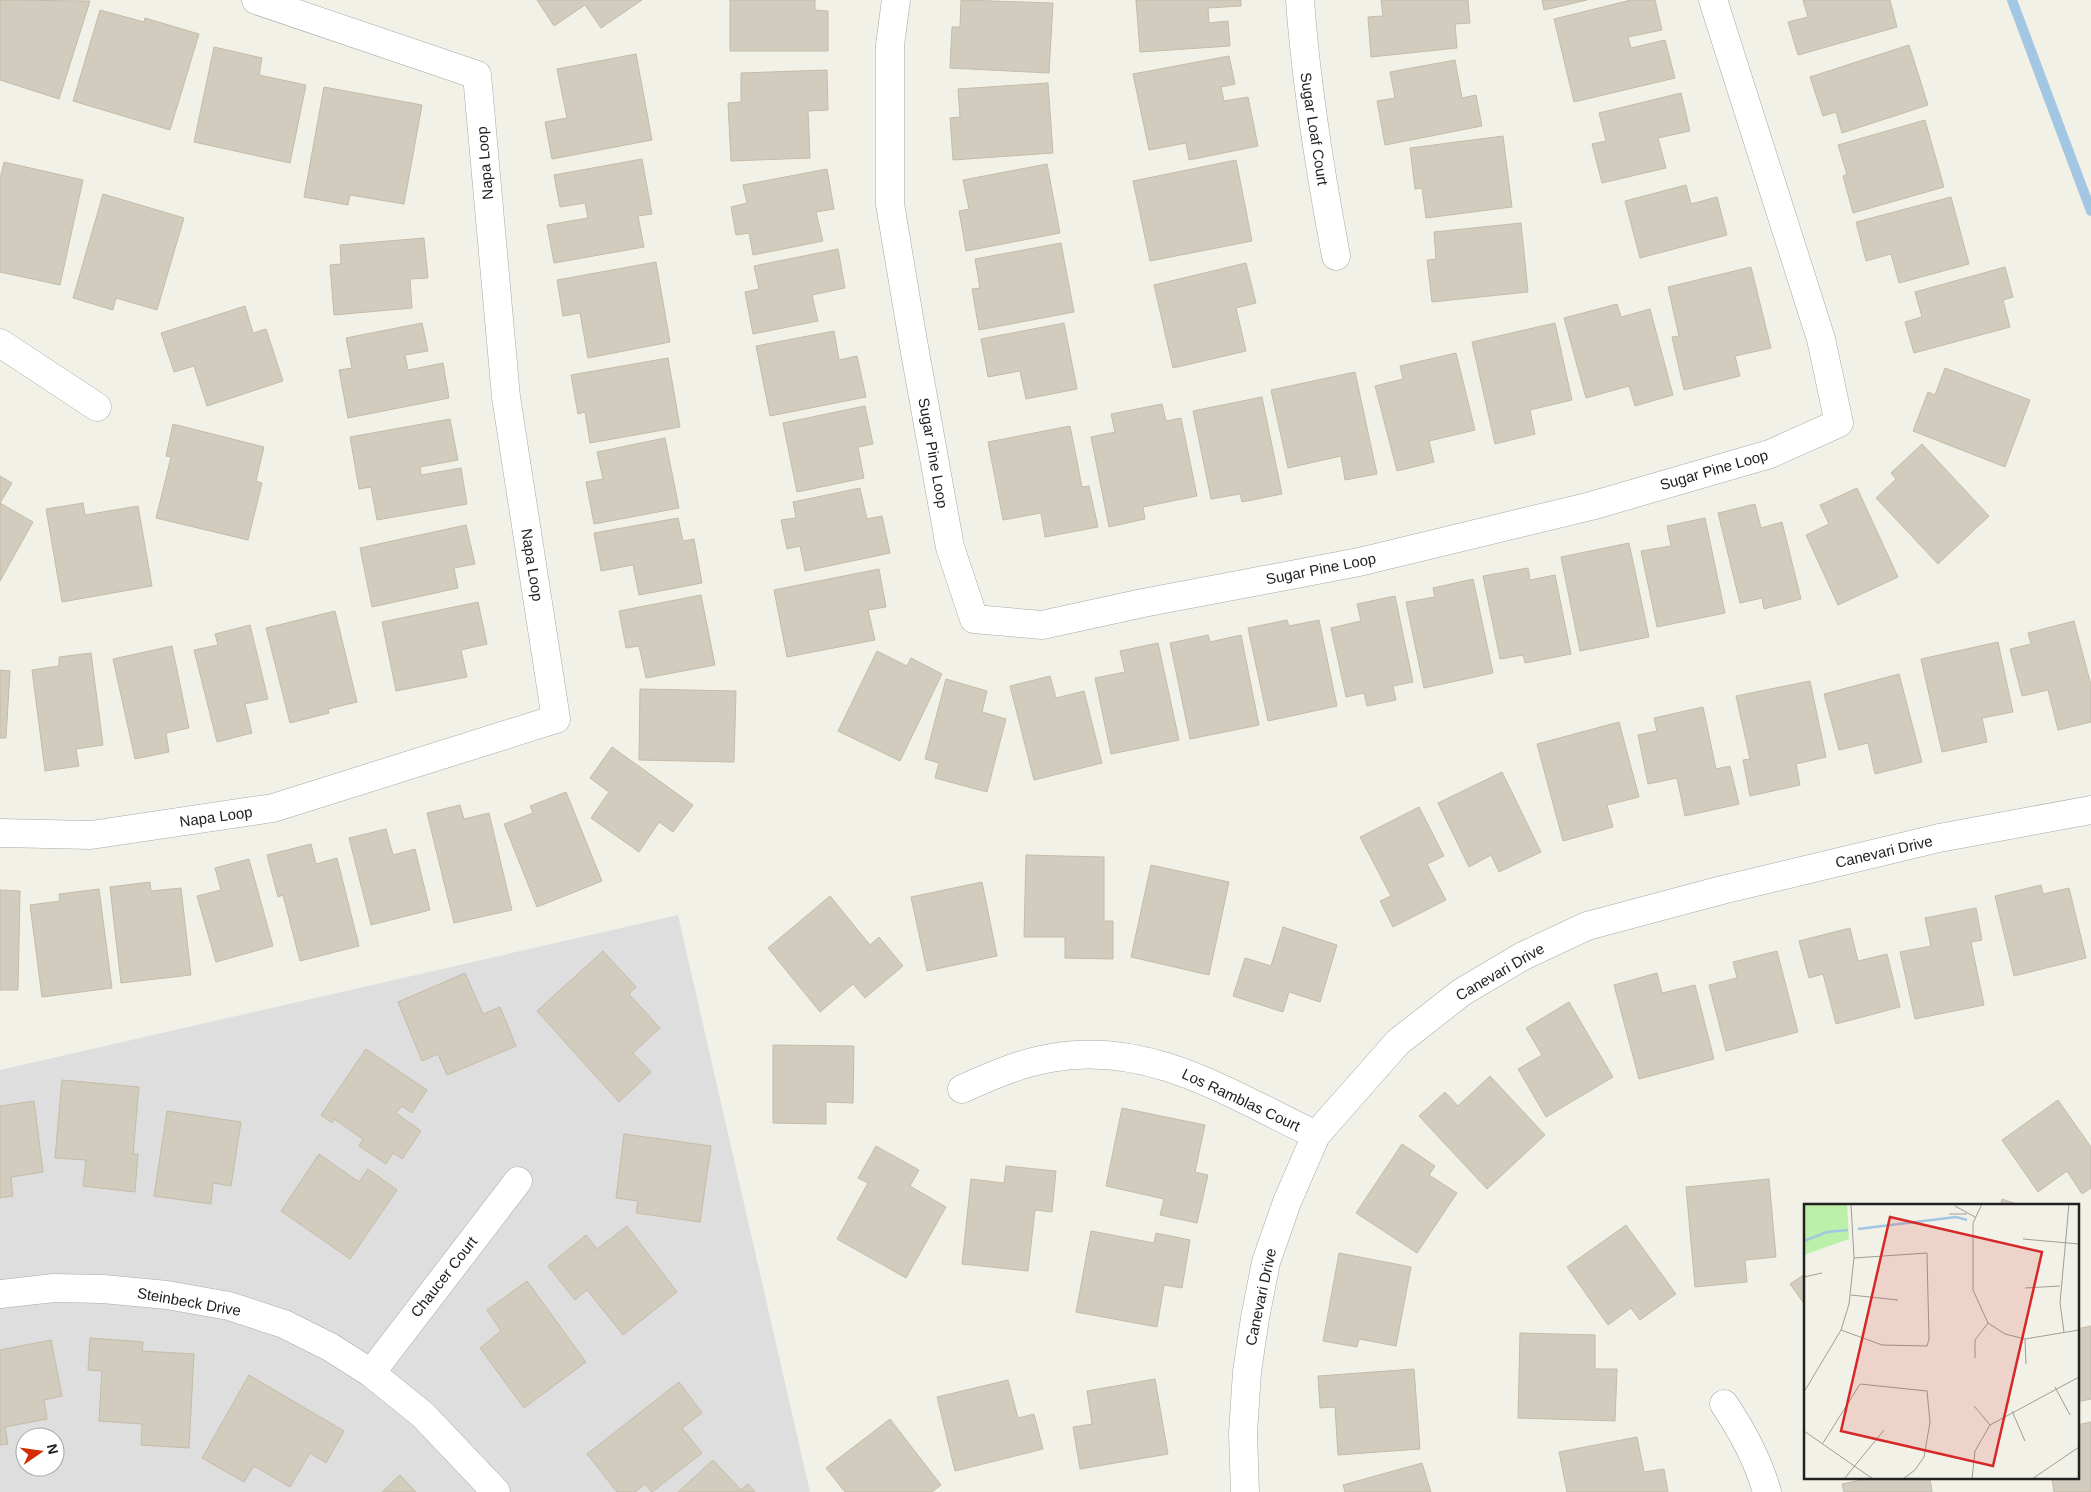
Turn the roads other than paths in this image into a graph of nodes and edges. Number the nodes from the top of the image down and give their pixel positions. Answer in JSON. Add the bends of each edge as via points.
{"nodes":[{"id":1,"x":256,"y":0,"type":"edge"},
{"id":2,"x":896,"y":0,"type":"edge"},
{"id":3,"x":1300,"y":0,"type":"edge"},
{"id":4,"x":1712,"y":0,"type":"edge"},
{"id":5,"x":1336,"y":256,"type":"dead end"},
{"id":6,"x":0,"y":343,"type":"edge"},
{"id":7,"x":97,"y":407,"type":"dead end"},
{"id":8,"x":2091,"y":810,"type":"edge"},
{"id":9,"x":0,"y":833,"type":"edge"},
{"id":10,"x":962,"y":1089,"type":"dead end"},
{"id":11,"x":1316,"y":1135,"type":"junction"},
{"id":12,"x":518,"y":1181,"type":"dead end"},
{"id":13,"x":0,"y":1294,"type":"edge"},
{"id":14,"x":371,"y":1373,"type":"junction"},
{"id":15,"x":1724,"y":1404,"type":"dead end"},
{"id":16,"x":496,"y":1492,"type":"edge"},
{"id":17,"x":1245,"y":1492,"type":"edge"},
{"id":18,"x":1767,"y":1492,"type":"edge"}],
"edges":[{"from":1,"to":9,"type":"street","name":"Napa Loop","via":[[477,75],[506,397],[556,719],[273,808],[91,835]]},
{"from":2,"to":4,"type":"street","name":"Sugar Pine Loop","via":[[890,45],[890,204],[950,547],[974,619],[1042,625],[1359,562],[1591,506],[1770,454],[1839,424],[1821,339]]},
{"from":3,"to":5,"type":"street","name":"Sugar Loaf Court","via":[[1306,72]]},
{"from":6,"to":7,"type":"street"},
{"from":8,"to":11,"type":"street","name":"Canevari Drive","via":[[1939,838],[1587,926],[1523,956],[1462,992],[1398,1042]]},
{"from":10,"to":11,"type":"street","name":"Los Ramblas Court","via":[[1002,1071],[1051,1058],[1092,1054],[1132,1057],[1179,1070],[1222,1087]]},
{"from":11,"to":17,"type":"street","name":"Canevari Drive","via":[[1266,1262],[1247,1372],[1243,1433]]},
{"from":12,"to":14,"type":"street","name":"Chaucer Court"},
{"from":13,"to":14,"type":"street","name":"Steinbeck Drive","via":[[54,1288],[103,1288],[229,1306],[284,1324],[330,1347]]},
{"from":14,"to":16,"type":"street","name":"Steinbeck Drive","via":[[423,1415]]},
{"from":15,"to":18,"type":"street","via":[[1744,1434]]}]}
